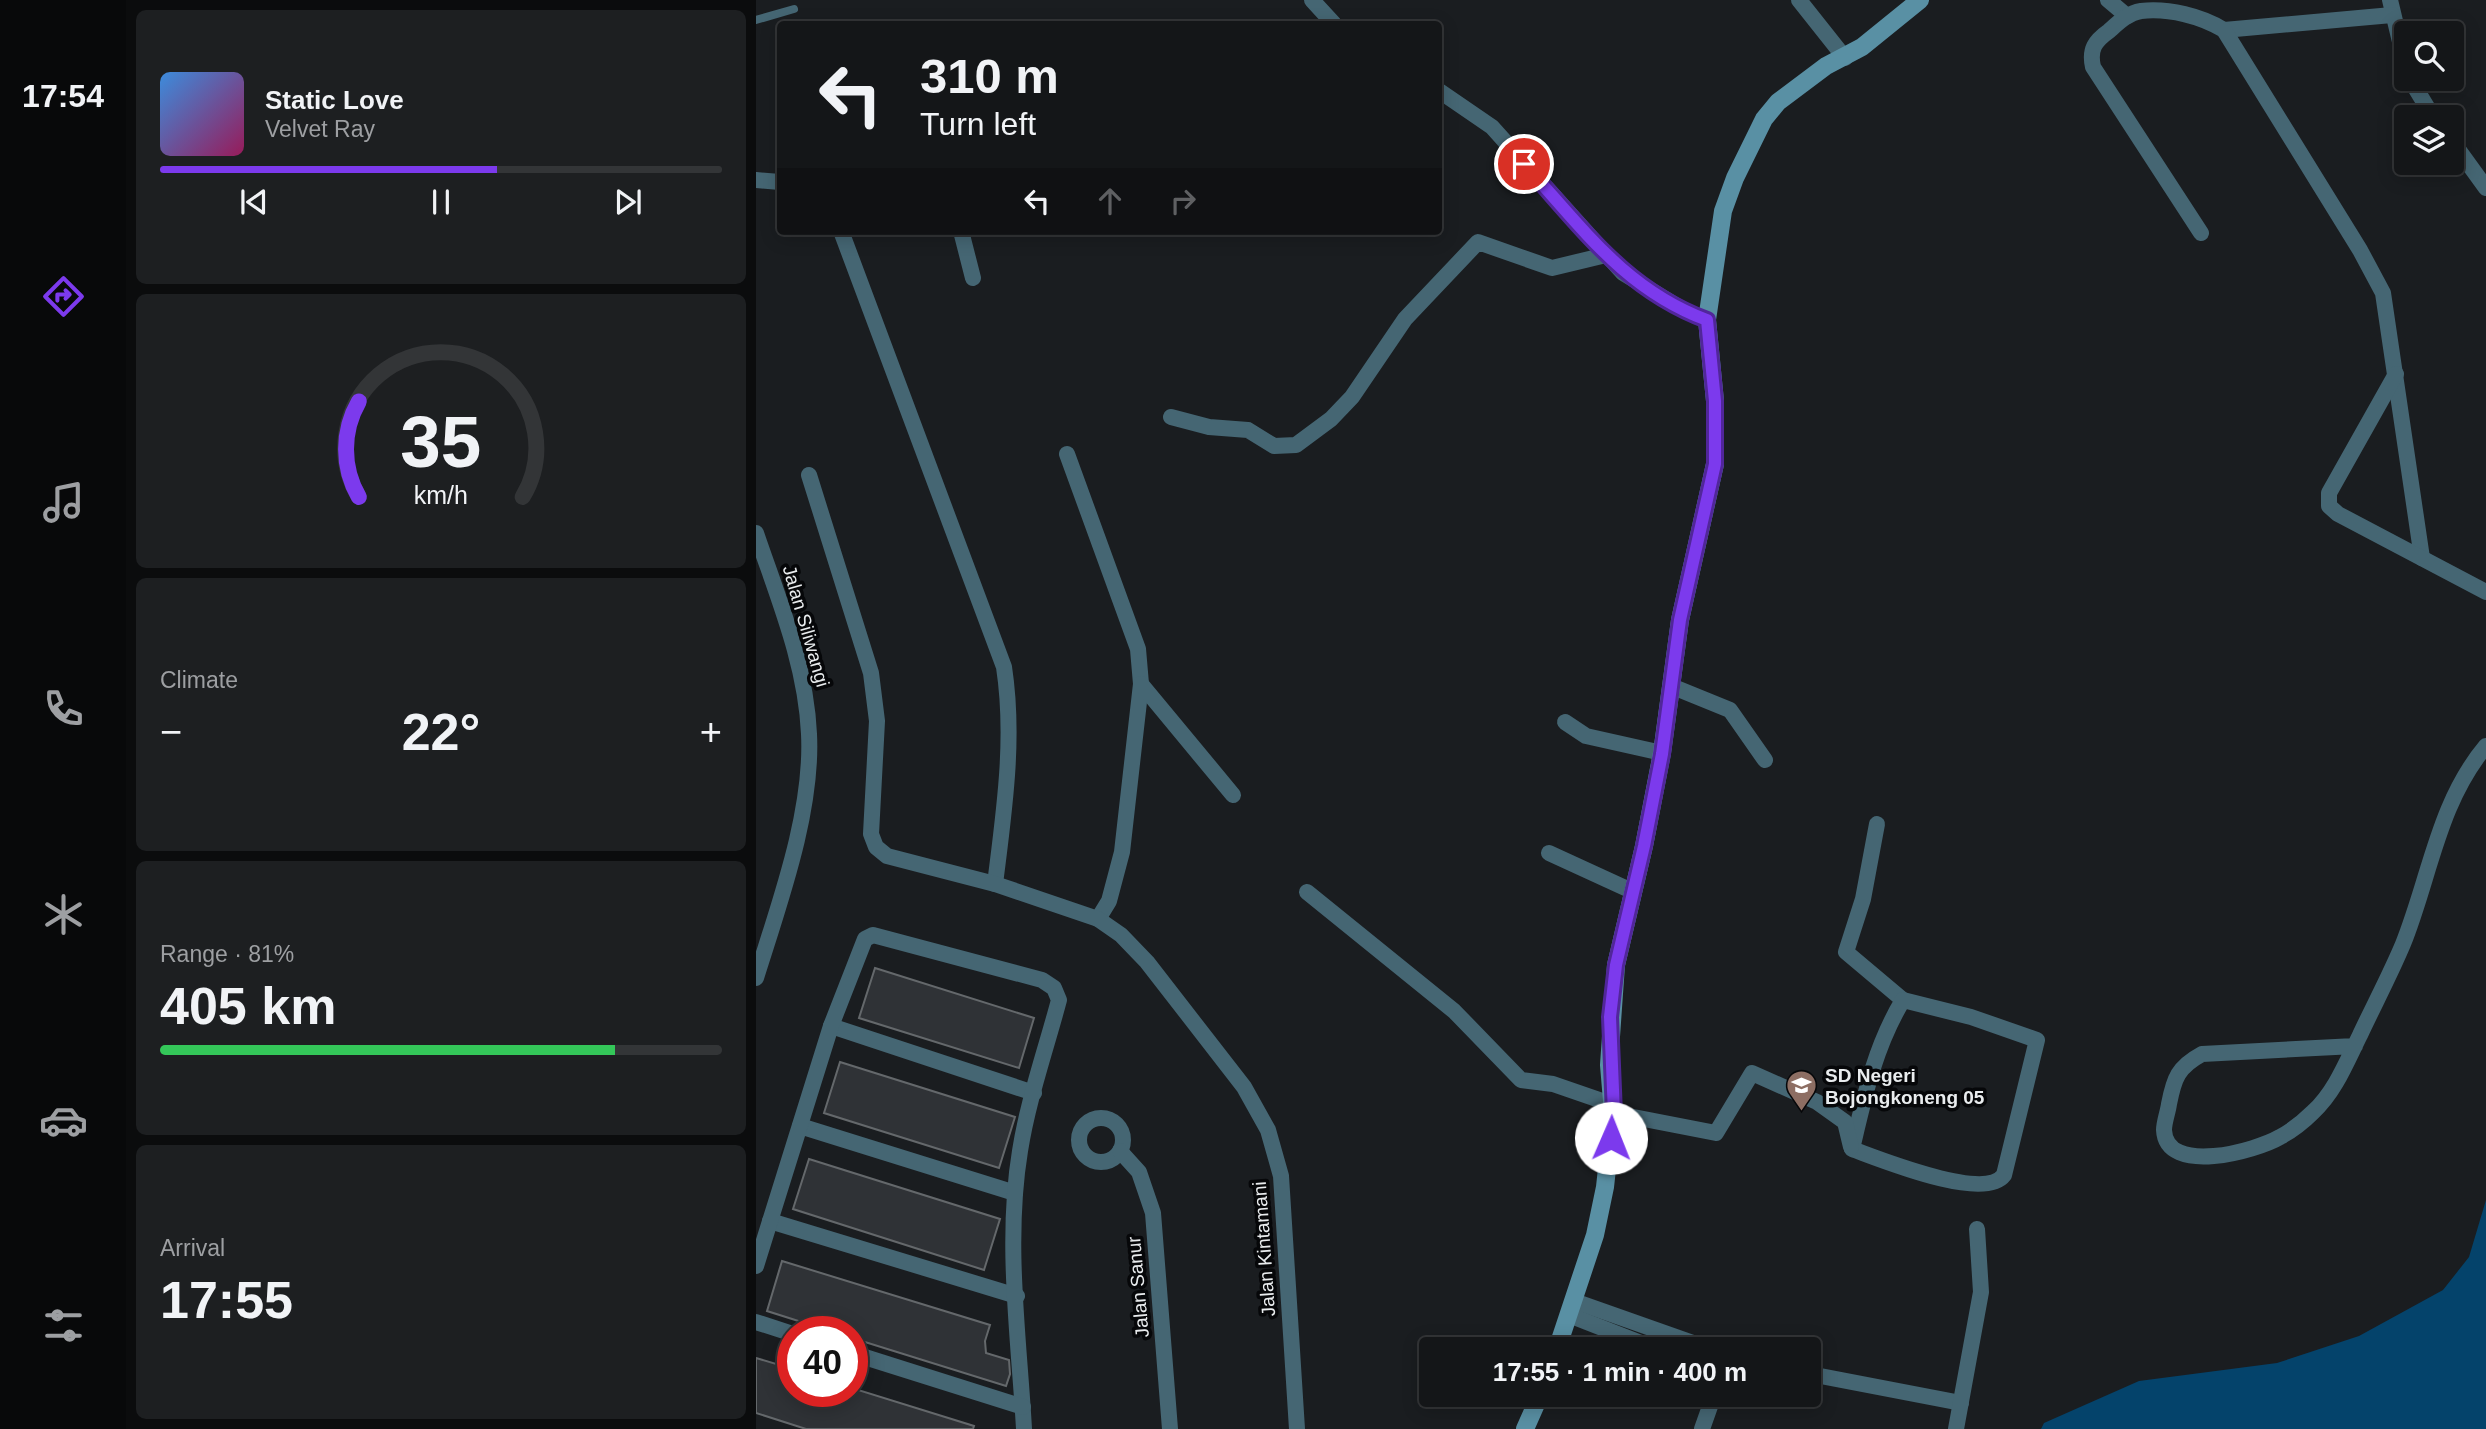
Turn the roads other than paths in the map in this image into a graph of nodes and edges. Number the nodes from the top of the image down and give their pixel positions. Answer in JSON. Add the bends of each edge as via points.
{"nodes":[{"id":1,"x":1312,"y":0,"type":"edge"},
{"id":2,"x":1799,"y":0,"type":"edge"},
{"id":3,"x":1920,"y":0,"type":"edge"},
{"id":4,"x":2108,"y":0,"type":"edge"},
{"id":5,"x":2391,"y":7,"type":"edge"},
{"id":6,"x":794,"y":9,"type":"dead end"},
{"id":7,"x":2127,"y":16,"type":"junction"},
{"id":8,"x":756,"y":20,"type":"edge"},
{"id":9,"x":1331,"y":21,"type":"edge"},
{"id":10,"x":2224,"y":30,"type":"junction"},
{"id":11,"x":1845,"y":58,"type":"junction"},
{"id":12,"x":1442,"y":93,"type":"edge"},
{"id":13,"x":2464,"y":158,"type":"edge"},
{"id":14,"x":756,"y":180,"type":"edge"},
{"id":15,"x":777,"y":182,"type":"edge"},
{"id":16,"x":2486,"y":188,"type":"edge"},
{"id":17,"x":2201,"y":233,"type":"dead end"},
{"id":18,"x":842,"y":235,"type":"edge"},
{"id":19,"x":962,"y":235,"type":"edge"},
{"id":20,"x":1606,"y":255,"type":"junction"},
{"id":21,"x":973,"y":278,"type":"dead end"},
{"id":22,"x":1707,"y":320,"type":"junction"},
{"id":23,"x":2396,"y":374,"type":"junction"},
{"id":24,"x":1171,"y":416,"type":"dead end"},
{"id":25,"x":1067,"y":454,"type":"dead end"},
{"id":26,"x":809,"y":475,"type":"dead end"},
{"id":27,"x":756,"y":533,"type":"edge"},
{"id":28,"x":2422,"y":558,"type":"junction"},
{"id":29,"x":2486,"y":592,"type":"edge"},
{"id":30,"x":1141,"y":684,"type":"junction"},
{"id":31,"x":1671,"y":686,"type":"junction"},
{"id":32,"x":1565,"y":722,"type":"dead end"},
{"id":33,"x":2486,"y":746,"type":"edge"},
{"id":34,"x":1662,"y":754,"type":"junction"},
{"id":35,"x":1765,"y":760,"type":"dead end"},
{"id":36,"x":1233,"y":795,"type":"dead end"},
{"id":37,"x":1877,"y":824,"type":"dead end"},
{"id":38,"x":1549,"y":853,"type":"dead end"},
{"id":39,"x":995,"y":884,"type":"junction"},
{"id":40,"x":1307,"y":892,"type":"dead end"},
{"id":41,"x":1634,"y":892,"type":"junction"},
{"id":42,"x":1098,"y":919,"type":"junction"},
{"id":43,"x":759,"y":957,"type":"edge"},
{"id":44,"x":756,"y":978,"type":"edge"},
{"id":45,"x":1903,"y":1000,"type":"junction"},
{"id":46,"x":831,"y":1026,"type":"junction"},
{"id":47,"x":2354,"y":1046,"type":"junction"},
{"id":48,"x":1034,"y":1093,"type":"junction"},
{"id":49,"x":1612,"y":1109,"type":"junction"},
{"id":50,"x":800,"y":1126,"type":"junction"},
{"id":51,"x":1852,"y":1149,"type":"junction"},
{"id":52,"x":1121,"y":1151,"type":"dead end"},
{"id":53,"x":1015,"y":1193,"type":"junction"},
{"id":54,"x":770,"y":1222,"type":"junction"},
{"id":55,"x":1977,"y":1229,"type":"dead end"},
{"id":56,"x":756,"y":1266,"type":"edge"},
{"id":57,"x":1017,"y":1296,"type":"junction"},
{"id":58,"x":1571,"y":1308,"type":"junction"},
{"id":59,"x":756,"y":1322,"type":"edge"},
{"id":60,"x":777,"y":1329,"type":"edge"},
{"id":61,"x":1561,"y":1337,"type":"edge"},
{"id":62,"x":1631,"y":1337,"type":"edge"},
{"id":63,"x":1669,"y":1337,"type":"edge"},
{"id":64,"x":868,"y":1358,"type":"edge"},
{"id":65,"x":1821,"y":1376,"type":"edge"},
{"id":66,"x":1961,"y":1403,"type":"junction"},
{"id":67,"x":1023,"y":1407,"type":"junction"},
{"id":68,"x":1535,"y":1407,"type":"edge"},
{"id":69,"x":1710,"y":1407,"type":"edge"},
{"id":70,"x":1024,"y":1429,"type":"edge"},
{"id":71,"x":1170,"y":1429,"type":"edge"},
{"id":72,"x":1297,"y":1429,"type":"edge"},
{"id":73,"x":1525,"y":1429,"type":"edge"},
{"id":74,"x":1702,"y":1429,"type":"edge"},
{"id":75,"x":1956,"y":1429,"type":"edge"}],
"edges":[{"from":1,"to":9,"type":"street"},
{"from":2,"to":11,"type":"street"},
{"from":3,"to":11,"type":"street"},
{"from":4,"to":7,"type":"street"},
{"from":5,"to":10,"type":"street"},
{"from":6,"to":8,"type":"lane"},
{"from":7,"to":10,"type":"street","via":[[2141,11],[2203,17]]},
{"from":7,"to":17,"type":"street","via":[[2096,40],[2090,54],[2093,67]]},
{"from":10,"to":23,"type":"street","via":[[2383,293]]},
{"from":11,"to":22,"type":"street","via":[[1803,82],[1764,119],[1723,211]]},
{"from":12,"to":20,"type":"street","via":[[1492,127]]},
{"from":13,"to":16,"type":"street"},
{"from":14,"to":15,"type":"street"},
{"from":18,"to":39,"type":"street","via":[[1004,667],[1009,702],[1007,783]]},
{"from":19,"to":21,"type":"street"},
{"from":20,"to":22,"type":"street","via":[[1637,282]]},
{"from":20,"to":24,"type":"street","via":[[1552,268],[1478,242],[1405,319],[1352,397],[1296,445],[1274,446],[1248,430],[1209,427]]},
{"from":22,"to":31,"type":"street","via":[[1715,464],[1680,620]]},
{"from":23,"to":28,"type":"street"},
{"from":23,"to":28,"type":"street","via":[[2329,493],[2329,506]]},
{"from":25,"to":30,"type":"street","via":[[1138,649]]},
{"from":26,"to":39,"type":"street","name":"Jalan Kintamani","via":[[872,673],[877,721],[871,834],[876,847],[887,856]]},
{"from":27,"to":43,"type":"street","name":"Jalan Siliwangi","via":[[794,646],[809,732],[806,790]]},
{"from":28,"to":29,"type":"street"},
{"from":30,"to":36,"type":"street"},
{"from":30,"to":42,"type":"street","via":[[1122,852],[1109,901]]},
{"from":31,"to":34,"type":"street"},
{"from":31,"to":35,"type":"street","via":[[1730,710]]},
{"from":32,"to":34,"type":"street","via":[[1586,736]]},
{"from":33,"to":47,"type":"street","via":[[2467,769],[2443,816],[2403,945]]},
{"from":34,"to":41,"type":"street"},
{"from":37,"to":45,"type":"street","via":[[1863,900],[1846,952]]},
{"from":38,"to":41,"type":"street"},
{"from":39,"to":42,"type":"street","name":"Jalan Kintamani"},
{"from":40,"to":49,"type":"street","via":[[1454,1011],[1521,1080],[1553,1084]]},
{"from":41,"to":49,"type":"street","via":[[1612,995]]},
{"from":42,"to":72,"type":"street","name":"Jalan Kintamani","via":[[1121,934],[1147,962],[1244,1087],[1268,1130],[1281,1177]]},
{"from":43,"to":44,"type":"street","name":"Jalan Siliwangi"},
{"from":45,"to":51,"type":"street","via":[[1870,1073]]},
{"from":45,"to":51,"type":"street","via":[[2037,1040],[2004,1175],[1994,1184],[1979,1185],[1940,1178]]},
{"from":46,"to":48,"type":"street"},
{"from":46,"to":48,"type":"street","via":[[859,948],[873,935],[1042,980],[1054,988],[1059,1000]]},
{"from":46,"to":50,"type":"street"},
{"from":47,"to":47,"type":"street","via":[[2315,1111],[2279,1137],[2246,1151],[2189,1157],[2171,1146],[2164,1132],[2173,1085],[2184,1064],[2202,1054]]},
{"from":48,"to":53,"type":"street"},
{"from":49,"to":51,"type":"street","via":[[1716,1133],[1752,1073],[1818,1101],[1845,1122]]},
{"from":49,"to":58,"type":"street","via":[[1595,1235]]},
{"from":50,"to":53,"type":"street"},
{"from":50,"to":54,"type":"street"},
{"from":52,"to":71,"type":"street","name":"Jalan Sanur","via":[[1139,1172],[1153,1213]]},
{"from":53,"to":57,"type":"street"},
{"from":54,"to":56,"type":"street"},
{"from":54,"to":57,"type":"street"},
{"from":55,"to":66,"type":"street","via":[[1982,1292]]},
{"from":57,"to":67,"type":"street"},
{"from":58,"to":61,"type":"street"},
{"from":58,"to":62,"type":"street"},
{"from":58,"to":63,"type":"street"},
{"from":59,"to":60,"type":"street"},
{"from":64,"to":67,"type":"street"},
{"from":65,"to":66,"type":"street"},
{"from":66,"to":75,"type":"street"},
{"from":67,"to":70,"type":"street"},
{"from":68,"to":73,"type":"street"},
{"from":69,"to":74,"type":"street"}]}
